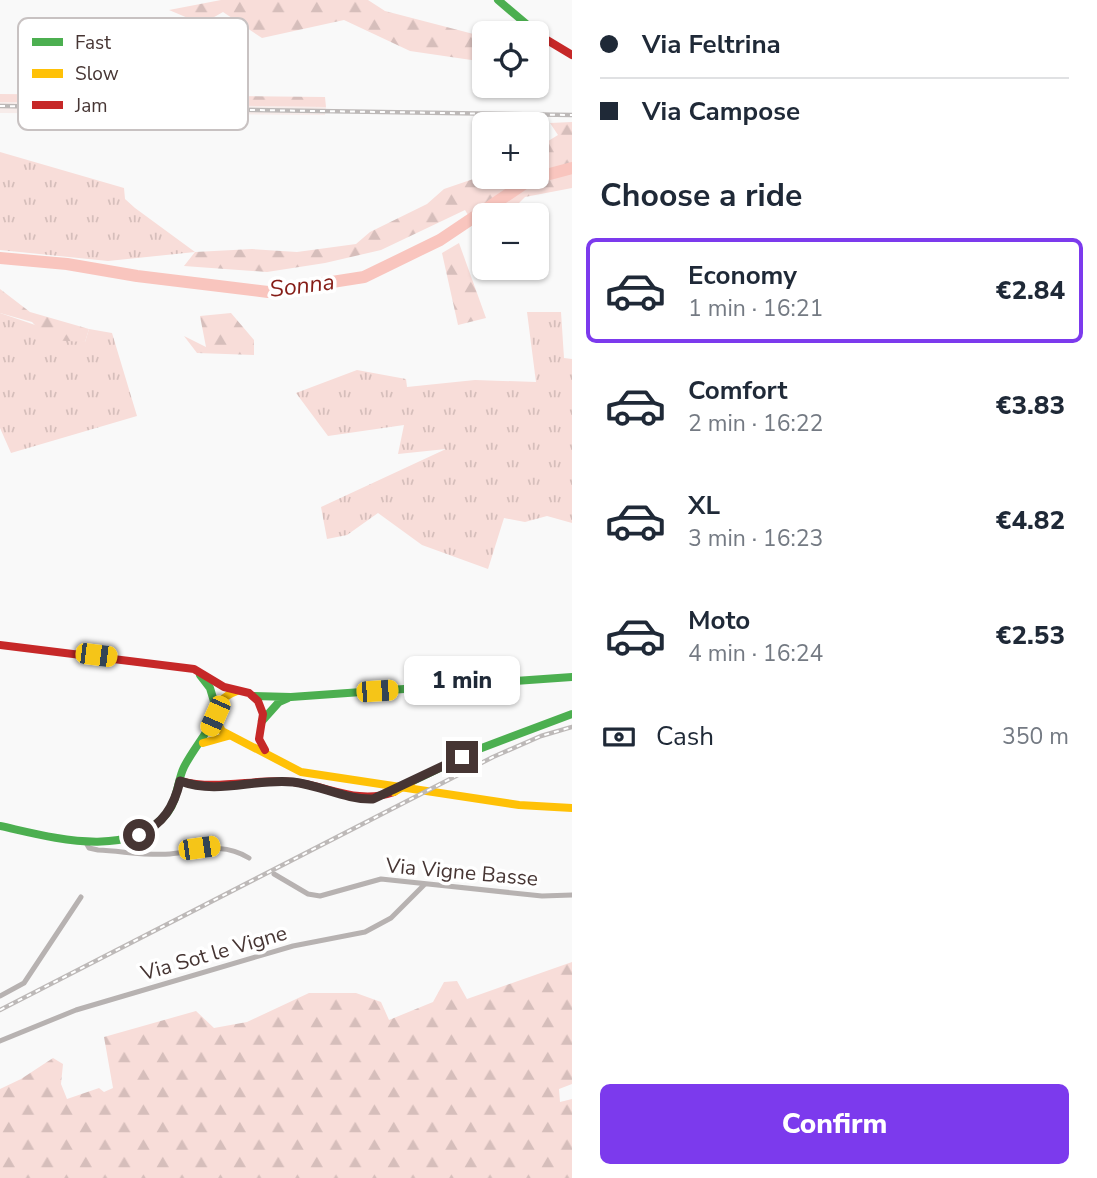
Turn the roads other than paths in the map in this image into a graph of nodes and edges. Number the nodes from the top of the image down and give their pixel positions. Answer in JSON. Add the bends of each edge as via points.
{"nodes":[{"id":1,"x":498,"y":0,"type":"edge"},
{"id":2,"x":523,"y":21,"type":"edge"},
{"id":3,"x":549,"y":41,"type":"edge"},
{"id":4,"x":572,"y":55,"type":"edge"},
{"id":5,"x":0,"y":645,"type":"edge"},
{"id":6,"x":194,"y":669,"type":"junction"},
{"id":7,"x":572,"y":677,"type":"edge"},
{"id":8,"x":237,"y":691,"type":"junction"},
{"id":9,"x":253,"y":696,"type":"junction"},
{"id":10,"x":291,"y":696,"type":"junction"},
{"id":11,"x":216,"y":712,"type":"junction"},
{"id":12,"x":572,"y":714,"type":"edge"},
{"id":13,"x":260,"y":724,"type":"junction"},
{"id":14,"x":232,"y":737,"type":"junction"},
{"id":15,"x":201,"y":745,"type":"junction"},
{"id":16,"x":266,"y":752,"type":"junction"},
{"id":17,"x":180,"y":781,"type":"junction"},
{"id":18,"x":572,"y":808,"type":"edge"},
{"id":19,"x":0,"y":826,"type":"edge"},
{"id":20,"x":85,"y":841,"type":"junction"},
{"id":21,"x":249,"y":858,"type":"dead end"},
{"id":22,"x":274,"y":874,"type":"dead end"},
{"id":23,"x":425,"y":884,"type":"junction"},
{"id":24,"x":572,"y":894,"type":"edge"},
{"id":25,"x":81,"y":897,"type":"dead end"},
{"id":26,"x":0,"y":996,"type":"edge"},
{"id":27,"x":0,"y":1041,"type":"edge"}],
"edges":[{"from":1,"to":2,"type":"main road"},
{"from":3,"to":4,"type":"main road"},
{"from":5,"to":6,"type":"main road"},
{"from":6,"to":8,"type":"main road"},
{"from":6,"to":11,"type":"main road","via":[[210,688]]},
{"from":7,"to":10,"type":"main road"},
{"from":8,"to":9,"type":"main road"},
{"from":8,"to":11,"type":"main road","via":[[224,696]]},
{"from":9,"to":10,"type":"main road"},
{"from":9,"to":13,"type":"main road","via":[[261,707]]},
{"from":10,"to":13,"type":"main road","via":[[279,702]]},
{"from":11,"to":14,"type":"main road","via":[[222,731]]},
{"from":11,"to":15,"type":"main road"},
{"from":12,"to":17,"type":"main road","bridge":true,"via":[[479,749],[394,792],[368,799],[294,782],[216,789]]},
{"from":13,"to":14,"type":"main road","via":[[249,736]]},
{"from":13,"to":16,"type":"main road","via":[[259,739]]},
{"from":14,"to":15,"type":"main road"},
{"from":14,"to":16,"type":"main road"},
{"from":15,"to":17,"type":"main road","via":[[186,763]]},
{"from":16,"to":18,"type":"main road","via":[[301,772],[519,805]]},
{"from":17,"to":20,"type":"main road","via":[[167,813],[148,831],[127,838]]},
{"from":19,"to":20,"type":"main road"},
{"from":20,"to":21,"type":"street","via":[[98,850],[170,853],[214,846]]},
{"from":22,"to":23,"type":"street","name":"Via Vigne Basse","via":[[320,896],[381,879]]},
{"from":23,"to":24,"type":"street","name":"Via Vigne Basse","via":[[542,896]]},
{"from":23,"to":27,"type":"street","name":"Via Sot le Vigne","via":[[379,928],[293,946],[76,1010]]},
{"from":25,"to":26,"type":"street","via":[[24,983]]}]}
